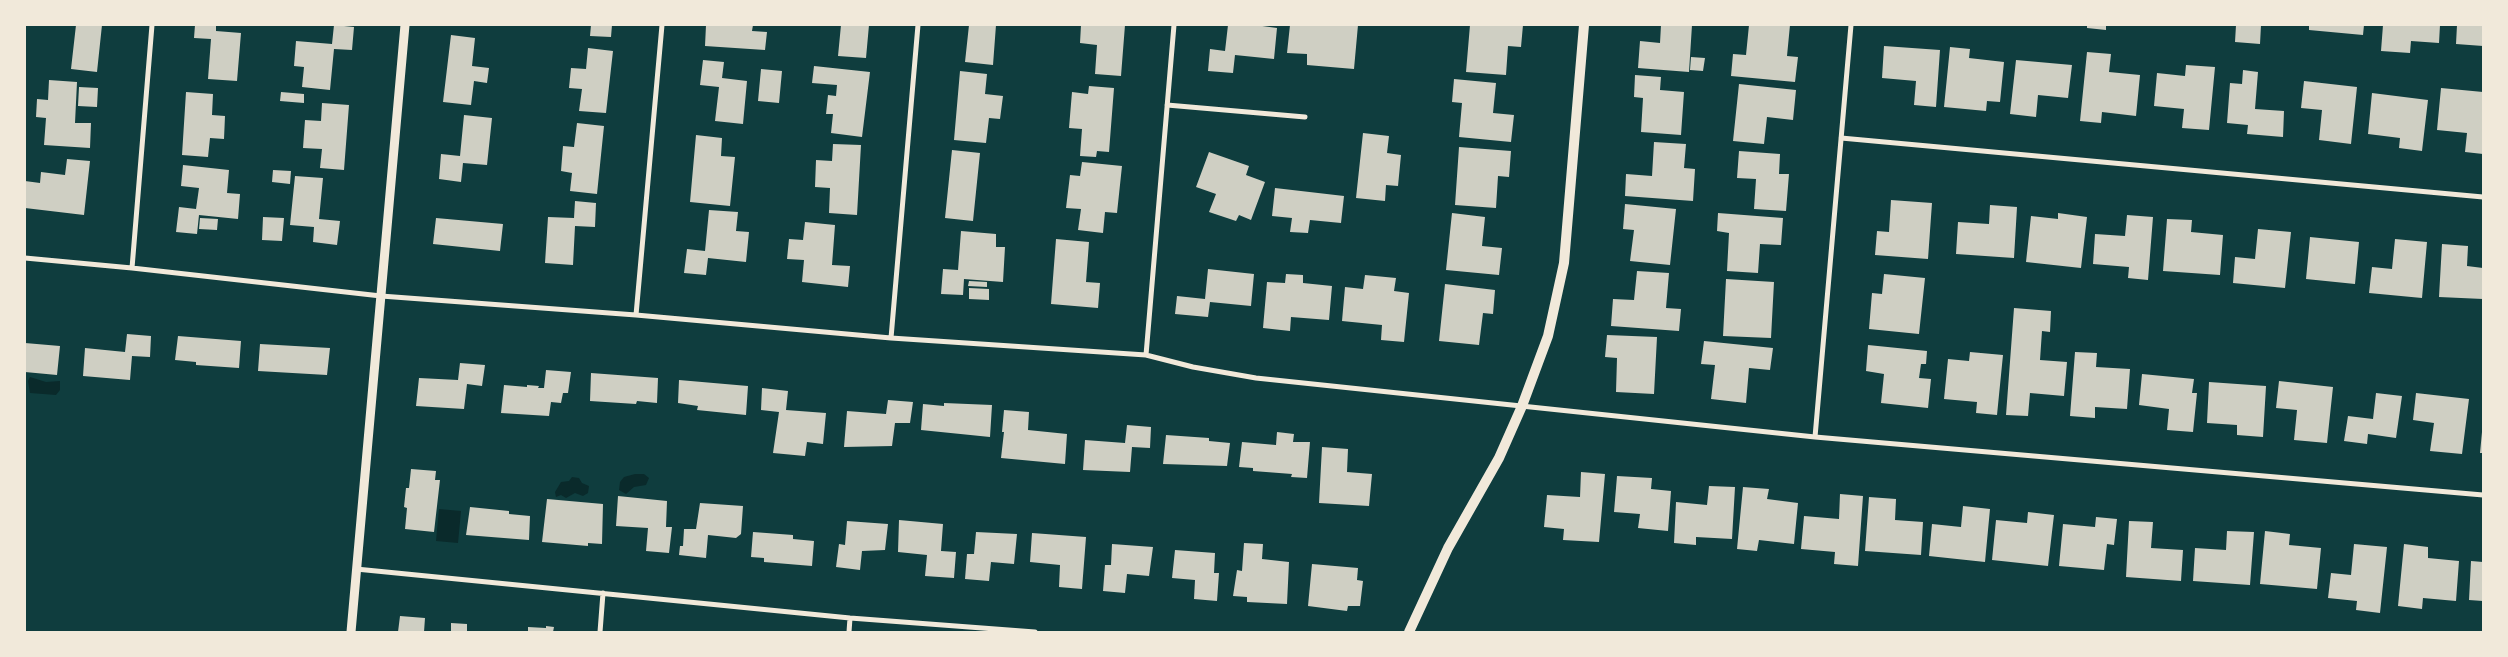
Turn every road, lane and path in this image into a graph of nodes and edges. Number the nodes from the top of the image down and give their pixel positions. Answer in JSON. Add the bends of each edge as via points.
{"nodes":[{"id":1,"x":152,"y":25,"type":"edge"},
{"id":2,"x":405,"y":25,"type":"edge"},
{"id":3,"x":662,"y":25,"type":"edge"},
{"id":4,"x":918,"y":25,"type":"edge"},
{"id":5,"x":1174,"y":25,"type":"edge"},
{"id":6,"x":1584,"y":25,"type":"edge"},
{"id":7,"x":1851,"y":25,"type":"edge"},
{"id":8,"x":1167,"y":105,"type":"junction"},
{"id":9,"x":1306,"y":117,"type":"dead end"},
{"id":10,"x":1842,"y":138,"type":"junction"},
{"id":11,"x":2483,"y":197,"type":"edge"},
{"id":12,"x":25,"y":258,"type":"edge"},
{"id":13,"x":132,"y":268,"type":"junction"},
{"id":14,"x":381,"y":296,"type":"junction"},
{"id":15,"x":636,"y":315,"type":"junction"},
{"id":16,"x":891,"y":338,"type":"junction"},
{"id":17,"x":1146,"y":355,"type":"junction"},
{"id":18,"x":1522,"y":406,"type":"junction"},
{"id":19,"x":1815,"y":437,"type":"junction"},
{"id":20,"x":2483,"y":495,"type":"edge"},
{"id":21,"x":356,"y":569,"type":"junction"},
{"id":22,"x":603,"y":593,"type":"junction"},
{"id":23,"x":850,"y":618,"type":"junction"},
{"id":24,"x":351,"y":632,"type":"edge"},
{"id":25,"x":600,"y":632,"type":"edge"},
{"id":26,"x":848,"y":632,"type":"edge"},
{"id":27,"x":1035,"y":632,"type":"edge"},
{"id":28,"x":1409,"y":632,"type":"edge"}],
"edges":[{"from":1,"to":13,"type":"street"},
{"from":2,"to":14,"type":"street"},
{"from":3,"to":15,"type":"street"},
{"from":4,"to":16,"type":"street"},
{"from":5,"to":8,"type":"street"},
{"from":6,"to":18,"type":"main road","via":[[1564,263],[1548,336]]},
{"from":7,"to":10,"type":"street"},
{"from":8,"to":9,"type":"street"},
{"from":8,"to":17,"type":"street"},
{"from":10,"to":11,"type":"street"},
{"from":10,"to":19,"type":"street"},
{"from":12,"to":13,"type":"street"},
{"from":13,"to":14,"type":"street"},
{"from":14,"to":15,"type":"street"},
{"from":14,"to":21,"type":"street"},
{"from":15,"to":16,"type":"street"},
{"from":16,"to":17,"type":"street"},
{"from":17,"to":18,"type":"street","via":[[1256,378]]},
{"from":18,"to":19,"type":"street"},
{"from":18,"to":28,"type":"main road","via":[[1499,458],[1448,548]]},
{"from":19,"to":20,"type":"street"},
{"from":21,"to":22,"type":"street"},
{"from":21,"to":24,"type":"street"},
{"from":22,"to":23,"type":"street"},
{"from":22,"to":25,"type":"street"},
{"from":23,"to":26,"type":"street"},
{"from":23,"to":27,"type":"street"}]}
